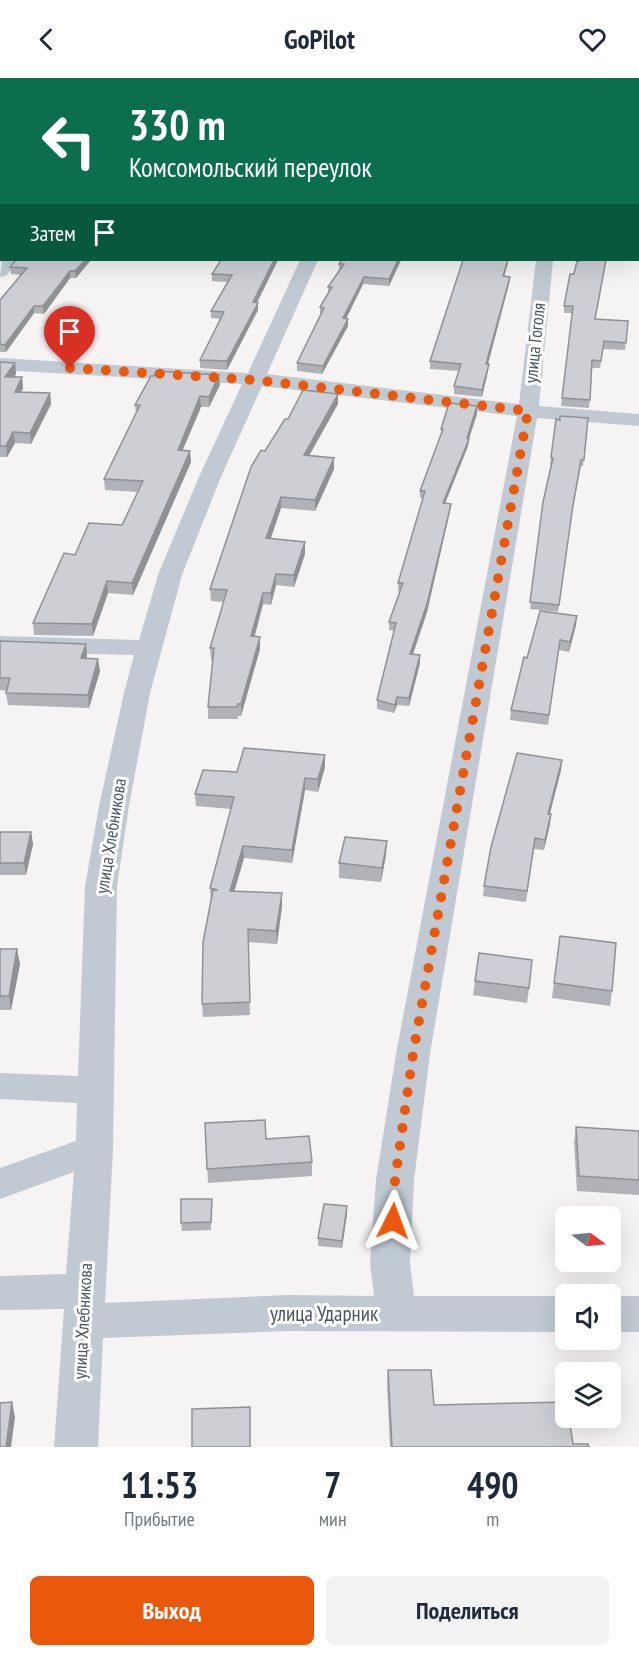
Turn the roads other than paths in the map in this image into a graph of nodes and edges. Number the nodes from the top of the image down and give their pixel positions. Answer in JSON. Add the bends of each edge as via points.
{"nodes":[{"id":1,"x":309,"y":261,"type":"edge"},
{"id":2,"x":545,"y":261,"type":"edge"},
{"id":3,"x":0,"y":364,"type":"edge"},
{"id":4,"x":255,"y":380,"type":"junction"},
{"id":5,"x":528,"y":411,"type":"junction"},
{"id":6,"x":639,"y":420,"type":"edge"},
{"id":7,"x":0,"y":644,"type":"edge"},
{"id":8,"x":149,"y":648,"type":"junction"},
{"id":9,"x":0,"y":1086,"type":"edge"},
{"id":10,"x":94,"y":1090,"type":"junction"},
{"id":11,"x":94,"y":1149,"type":"junction"},
{"id":12,"x":0,"y":1184,"type":"edge"},
{"id":13,"x":0,"y":1293,"type":"edge"},
{"id":14,"x":84,"y":1306,"type":"junction"},
{"id":15,"x":396,"y":1314,"type":"junction"},
{"id":16,"x":555,"y":1314,"type":"edge"},
{"id":17,"x":621,"y":1314,"type":"edge"},
{"id":18,"x":639,"y":1314,"type":"edge"},
{"id":19,"x":76,"y":1447,"type":"edge"}],
"edges":[{"from":1,"to":4,"type":"street","name":"улица Хлебникова"},
{"from":2,"to":5,"type":"street","name":"улица Гоголя"},
{"from":3,"to":4,"type":"street"},
{"from":4,"to":5,"type":"street"},
{"from":4,"to":8,"type":"street","name":"улица Хлебникова","via":[[170,575]]},
{"from":5,"to":6,"type":"street"},
{"from":5,"to":15,"type":"street","name":"улица Гоголя","via":[[413,1054],[395,1180],[390,1263]]},
{"from":7,"to":8,"type":"street"},
{"from":8,"to":10,"type":"street","name":"улица Хлебникова","via":[[129,728],[102,878]]},
{"from":9,"to":10,"type":"street"},
{"from":10,"to":11,"type":"street","name":"улица Хлебникова"},
{"from":11,"to":12,"type":"street"},
{"from":11,"to":14,"type":"street","name":"улица Хлебникова"},
{"from":13,"to":14,"type":"street","name":"улица Ударник"},
{"from":14,"to":15,"type":"street","name":"улица Ударник"},
{"from":14,"to":19,"type":"street","name":"улица Хлебникова"},
{"from":15,"to":16,"type":"street","name":"улица Ударник"},
{"from":17,"to":18,"type":"street"}]}
